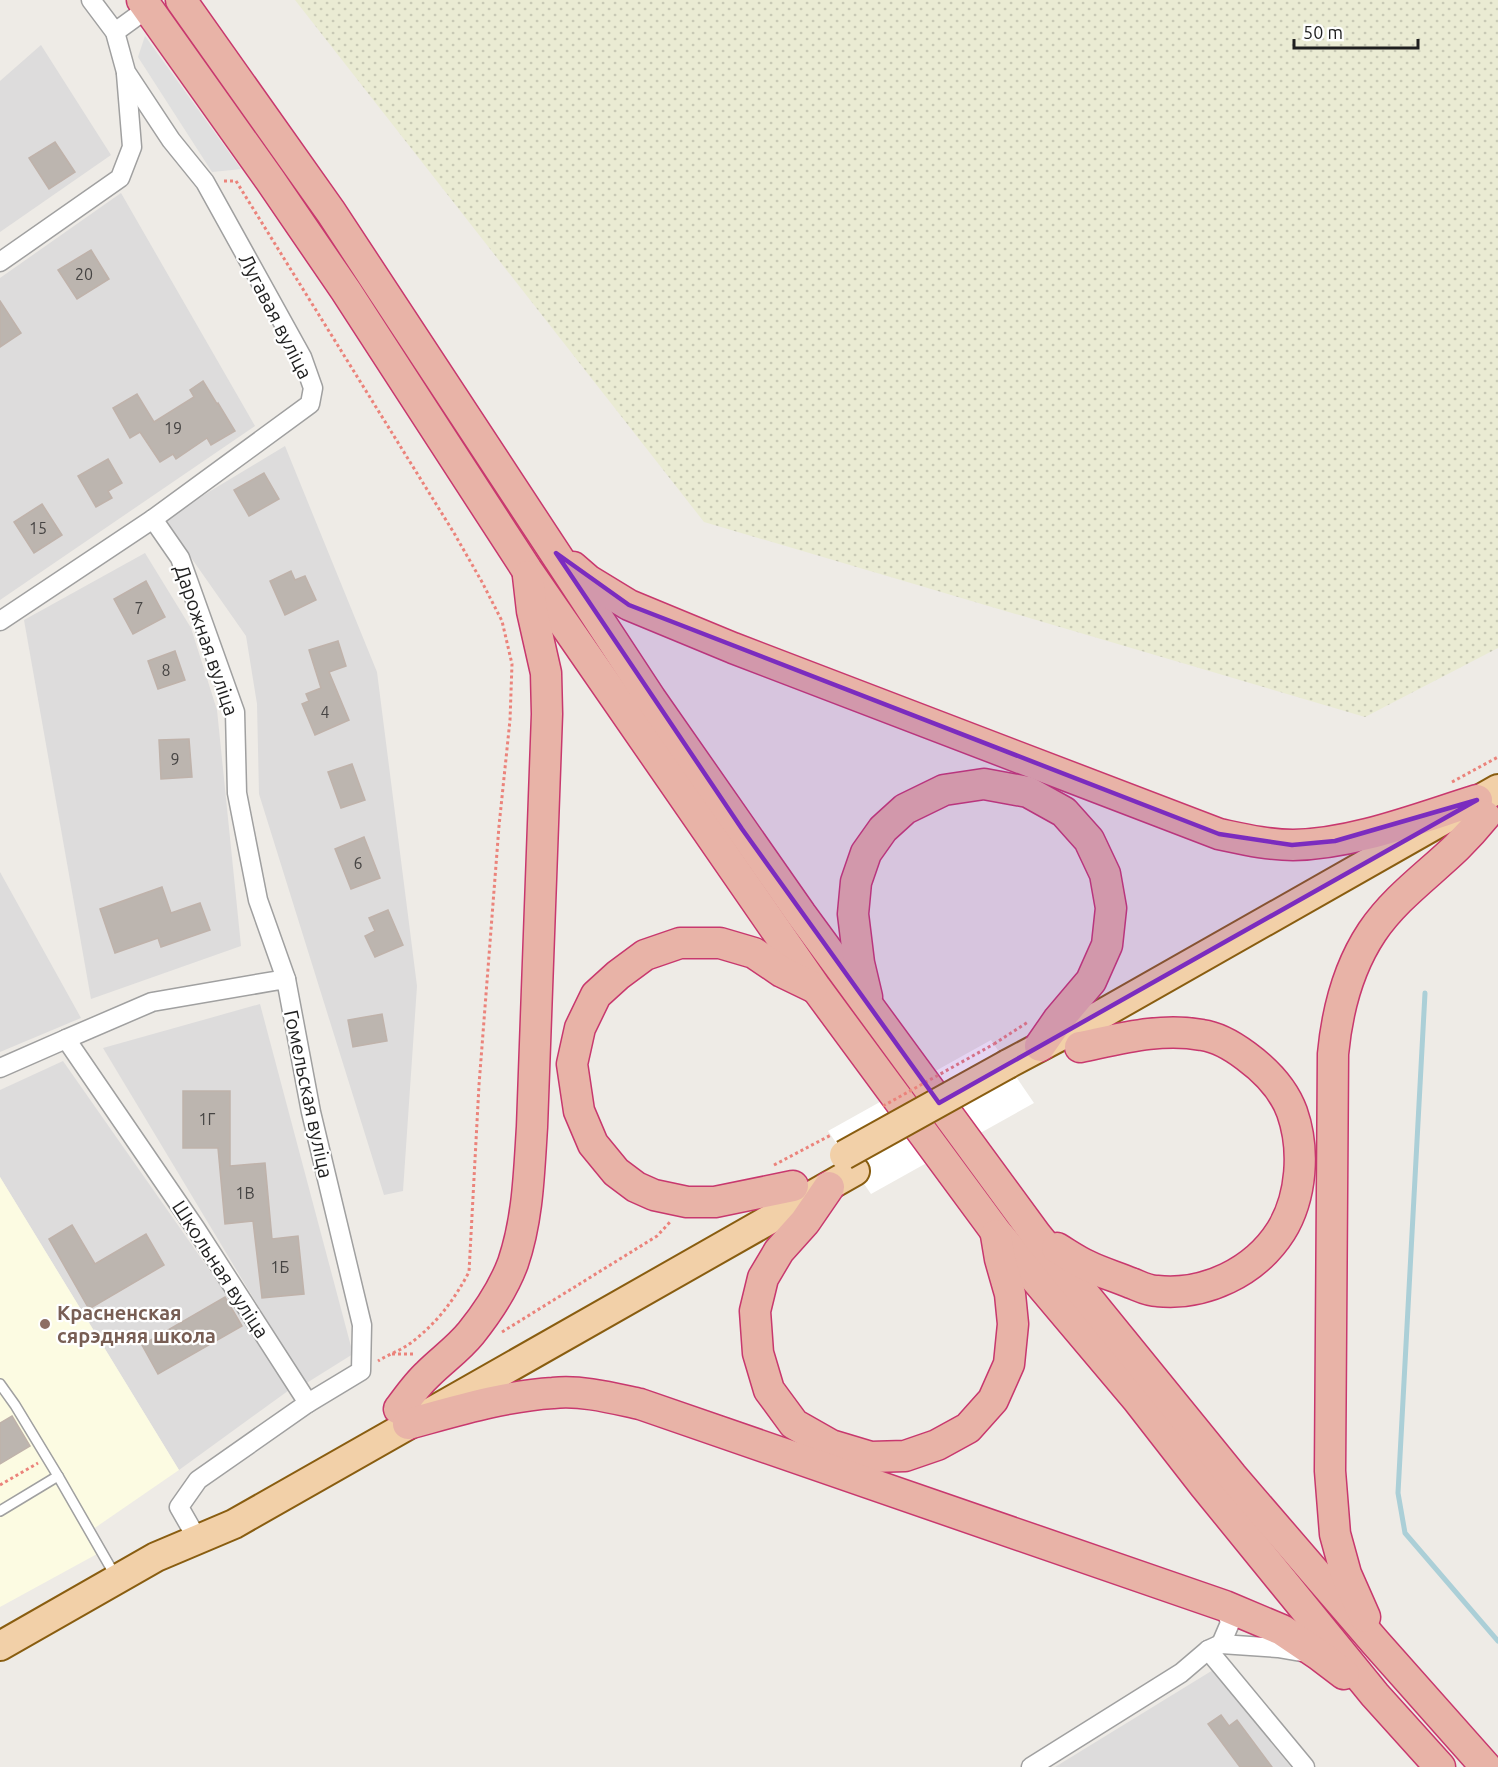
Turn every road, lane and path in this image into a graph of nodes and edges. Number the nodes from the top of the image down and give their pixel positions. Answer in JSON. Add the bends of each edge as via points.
{"nodes":[{"id":1,"x":91,"y":0,"type":"edge"},
{"id":2,"x":181,"y":0,"type":"edge"},
{"id":3,"x":149,"y":3,"type":"edge"},
{"id":4,"x":115,"y":32,"type":"junction"},
{"id":5,"x":126,"y":72,"type":"junction"},
{"id":6,"x":236,"y":181,"type":"dead end"},
{"id":7,"x":0,"y":262,"type":"edge"},
{"id":8,"x":153,"y":519,"type":"junction"},
{"id":9,"x":556,"y":553,"type":"junction"},
{"id":10,"x":527,"y":570,"type":"junction"},
{"id":11,"x":0,"y":621,"type":"edge"},
{"id":12,"x":1490,"y":804,"type":"edge"},
{"id":13,"x":286,"y":979,"type":"junction"},
{"id":14,"x":816,"y":988,"type":"junction"},
{"id":15,"x":871,"y":1011,"type":"junction"},
{"id":16,"x":66,"y":1039,"type":"junction"},
{"id":17,"x":1040,"y":1046,"type":"junction"},
{"id":18,"x":1080,"y":1047,"type":"junction"},
{"id":19,"x":1007,"y":1063,"type":"junction"},
{"id":20,"x":0,"y":1068,"type":"edge"},
{"id":21,"x":882,"y":1106,"type":"dead end"},
{"id":22,"x":850,"y":1163,"type":"junction"},
{"id":23,"x":793,"y":1186,"type":"junction"},
{"id":24,"x":829,"y":1187,"type":"junction"},
{"id":25,"x":673,"y":1219,"type":"dead end"},
{"id":26,"x":996,"y":1232,"type":"junction"},
{"id":27,"x":1037,"y":1236,"type":"junction"},
{"id":28,"x":501,"y":1333,"type":"dead end"},
{"id":29,"x":361,"y":1371,"type":"junction"},
{"id":30,"x":0,"y":1384,"type":"edge"},
{"id":31,"x":308,"y":1403,"type":"junction"},
{"id":32,"x":404,"y":1417,"type":"junction"},
{"id":33,"x":47,"y":1458,"type":"junction"},
{"id":34,"x":58,"y":1476,"type":"junction"},
{"id":35,"x":0,"y":1485,"type":"edge"},
{"id":36,"x":0,"y":1511,"type":"edge"},
{"id":37,"x":191,"y":1528,"type":"junction"},
{"id":38,"x":156,"y":1557,"type":"junction"},
{"id":39,"x":117,"y":1579,"type":"junction"},
{"id":40,"x":1225,"y":1606,"type":"junction"},
{"id":41,"x":1375,"y":1642,"type":"junction"},
{"id":42,"x":0,"y":1646,"type":"edge"},
{"id":43,"x":1215,"y":1647,"type":"junction"},
{"id":44,"x":1319,"y":1655,"type":"junction"},
{"id":45,"x":1375,"y":1695,"type":"junction"},
{"id":46,"x":1031,"y":1767,"type":"edge"},
{"id":47,"x":1305,"y":1767,"type":"edge"},
{"id":48,"x":1440,"y":1767,"type":"edge"},
{"id":49,"x":1486,"y":1767,"type":"edge"}],
"edges":[{"from":1,"to":4,"type":"street","name":"Лугавая вуліца"},
{"from":2,"to":9,"type":"highway","via":[[331,212]]},
{"from":3,"to":4,"type":"street"},
{"from":3,"to":10,"type":"highway","via":[[339,281]]},
{"from":4,"to":5,"type":"street","name":"Лугавая вуліца"},
{"from":5,"to":7,"type":"street","via":[[132,147],[120,178]]},
{"from":5,"to":8,"type":"street","name":"Лугавая вуліца","via":[[171,140],[205,182],[302,357],[314,388],[310,404]]},
{"from":6,"to":29,"type":"path","via":[[454,533],[501,621],[513,664],[479,1085],[469,1272],[436,1322],[410,1343]]},
{"from":8,"to":11,"type":"street","name":"Лугавая вуліца"},
{"from":8,"to":13,"type":"street","name":"Дарожная вуліца","via":[[180,558],[235,712],[237,794],[258,900]]},
{"from":9,"to":12,"type":"highway","via":[[588,580],[629,605],[1219,834],[1292,845],[1335,841]]},
{"from":9,"to":15,"type":"highway","via":[[658,709]]},
{"from":10,"to":14,"type":"highway"},
{"from":10,"to":32,"type":"highway","via":[[546,674],[547,714],[528,1196],[513,1263],[496,1297],[452,1354],[416,1385]]},
{"from":12,"to":17,"type":"main road"},
{"from":12,"to":18,"type":"main road"},
{"from":12,"to":41,"type":"highway","via":[[1457,847],[1410,889],[1372,932],[1349,979],[1335,1030],[1331,1503],[1346,1574]]},
{"from":13,"to":16,"type":"street","via":[[152,1002]]},
{"from":13,"to":29,"type":"street","name":"Гомельская вуліца","via":[[310,1112],[362,1325]]},
{"from":14,"to":23,"type":"highway","via":[[754,953],[720,943],[680,943],[645,955],[596,995],[580,1028],[572,1064],[579,1111],[593,1144],[616,1172],[636,1187],[654,1196],[715,1202]]},
{"from":14,"to":26,"type":"highway"},
{"from":15,"to":17,"type":"highway","via":[[859,963],[853,914],[856,882],[866,854],[883,829],[905,809],[944,790],[984,784],[1028,792],[1064,812],[1089,840],[1105,874],[1111,908],[1107,945],[1091,981]]},
{"from":15,"to":27,"type":"highway"},
{"from":16,"to":20,"type":"street"},
{"from":16,"to":31,"type":"street","name":"Школьная вуліца","via":[[196,1229]]},
{"from":17,"to":19,"type":"main road"},
{"from":18,"to":19,"type":"main road"},
{"from":18,"to":27,"type":"highway","via":[[1161,1032],[1203,1035],[1235,1048],[1260,1066],[1291,1110],[1298,1137],[1299,1172],[1294,1203],[1281,1231],[1257,1258],[1223,1281],[1190,1292],[1154,1292],[1088,1266]]},
{"from":19,"to":21,"type":"path","bridge":true},
{"from":19,"to":22,"type":"main road","bridge":true},
{"from":22,"to":23,"type":"main road"},
{"from":22,"to":24,"type":"main road"},
{"from":23,"to":32,"type":"main road"},
{"from":24,"to":26,"type":"highway","via":[[763,1278],[755,1311],[758,1353],[770,1390],[794,1424],[831,1445],[871,1457],[905,1456],[938,1445],[968,1428],[993,1400],[1009,1364],[1013,1324]]},
{"from":24,"to":32,"type":"main road"},
{"from":25,"to":28,"type":"path","via":[[657,1236]]},
{"from":26,"to":45,"type":"highway","via":[[1137,1399]]},
{"from":27,"to":41,"type":"highway","via":[[1232,1476]]},
{"from":29,"to":31,"type":"street"},
{"from":30,"to":33,"type":"lane"},
{"from":31,"to":37,"type":"street","via":[[198,1480],[179,1507]]},
{"from":32,"to":37,"type":"main road"},
{"from":32,"to":38,"type":"main road","via":[[234,1524]]},
{"from":32,"to":40,"type":"highway","via":[[555,1392],[640,1404]]},
{"from":33,"to":34,"type":"lane"},
{"from":33,"to":35,"type":"path"},
{"from":34,"to":36,"type":"lane"},
{"from":34,"to":39,"type":"lane"},
{"from":37,"to":38,"type":"main road"},
{"from":38,"to":39,"type":"main road"},
{"from":39,"to":42,"type":"main road"},
{"from":40,"to":43,"type":"street","via":[[1230,1623]]},
{"from":40,"to":44,"type":"highway","via":[[1282,1630]]},
{"from":41,"to":49,"type":"highway"},
{"from":43,"to":44,"type":"street","via":[[1278,1648]]},
{"from":43,"to":46,"type":"street","via":[[1181,1673]]},
{"from":43,"to":47,"type":"street"},
{"from":44,"to":45,"type":"highway"},
{"from":45,"to":48,"type":"highway"}]}
